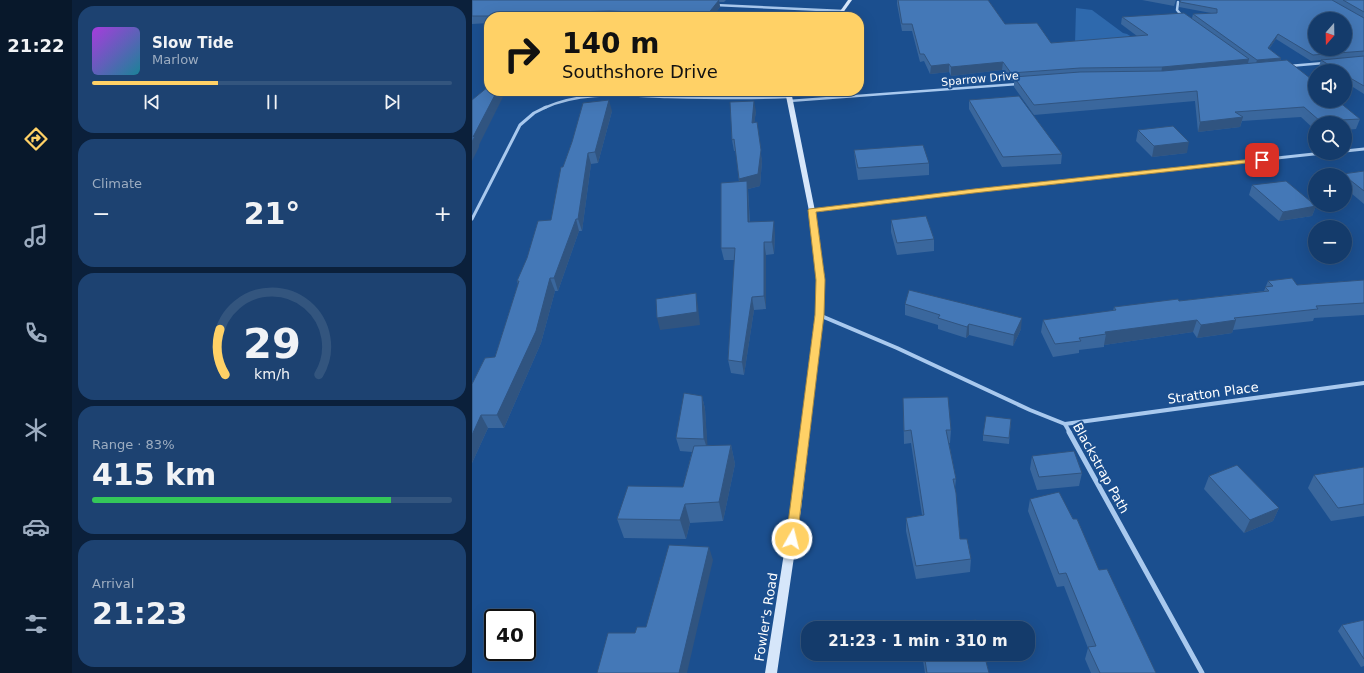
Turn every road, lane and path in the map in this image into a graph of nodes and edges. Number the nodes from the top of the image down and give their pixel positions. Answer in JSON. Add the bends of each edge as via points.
{"nodes":[{"id":1,"x":850,"y":0,"type":"edge"},
{"id":2,"x":1178,"y":2,"type":"dead end"},
{"id":3,"x":708,"y":4,"type":"edge"},
{"id":4,"x":843,"y":11,"type":"joint"},
{"id":5,"x":1186,"y":19,"type":"edge"},
{"id":6,"x":1325,"y":63,"type":"edge"},
{"id":7,"x":1286,"y":66,"type":"edge"},
{"id":8,"x":1024,"y":84,"type":"edge"},
{"id":9,"x":864,"y":92,"type":"edge"},
{"id":10,"x":788,"y":96,"type":"edge"},
{"id":11,"x":1364,"y":148,"type":"edge"},
{"id":12,"x":1352,"y":150,"type":"edge"},
{"id":13,"x":1308,"y":155,"type":"edge"},
{"id":14,"x":812,"y":210,"type":"junction"},
{"id":15,"x":472,"y":219,"type":"edge"},
{"id":16,"x":819,"y":315,"type":"junction"},
{"id":17,"x":1364,"y":383,"type":"edge"},
{"id":18,"x":1065,"y":424,"type":"junction"},
{"id":19,"x":771,"y":673,"type":"edge"},
{"id":20,"x":1202,"y":673,"type":"edge"}],
"edges":[{"from":1,"to":4,"type":"street"},
{"from":2,"to":5,"type":"street","via":[[1176,10]]},
{"from":3,"to":4,"type":"street"},
{"from":6,"to":7,"type":"street"},
{"from":8,"to":9,"type":"street","name":"Sparrow Drive"},
{"from":10,"to":14,"type":"street","name":"Fowler's Road"},
{"from":10,"to":15,"type":"street","name":"Sparrow Drive","via":[[602,96],[545,107],[520,125]]},
{"from":11,"to":12,"type":"street"},
{"from":13,"to":14,"type":"street"},
{"from":14,"to":16,"type":"street","name":"Fowler's Road","via":[[821,280]]},
{"from":16,"to":18,"type":"street","name":"Blackstrap Path"},
{"from":16,"to":19,"type":"street","name":"Fowler's Road","via":[[796,509]]},
{"from":17,"to":18,"type":"street","name":"Stratton Place"},
{"from":18,"to":20,"type":"street","name":"Blackstrap Path"}]}
